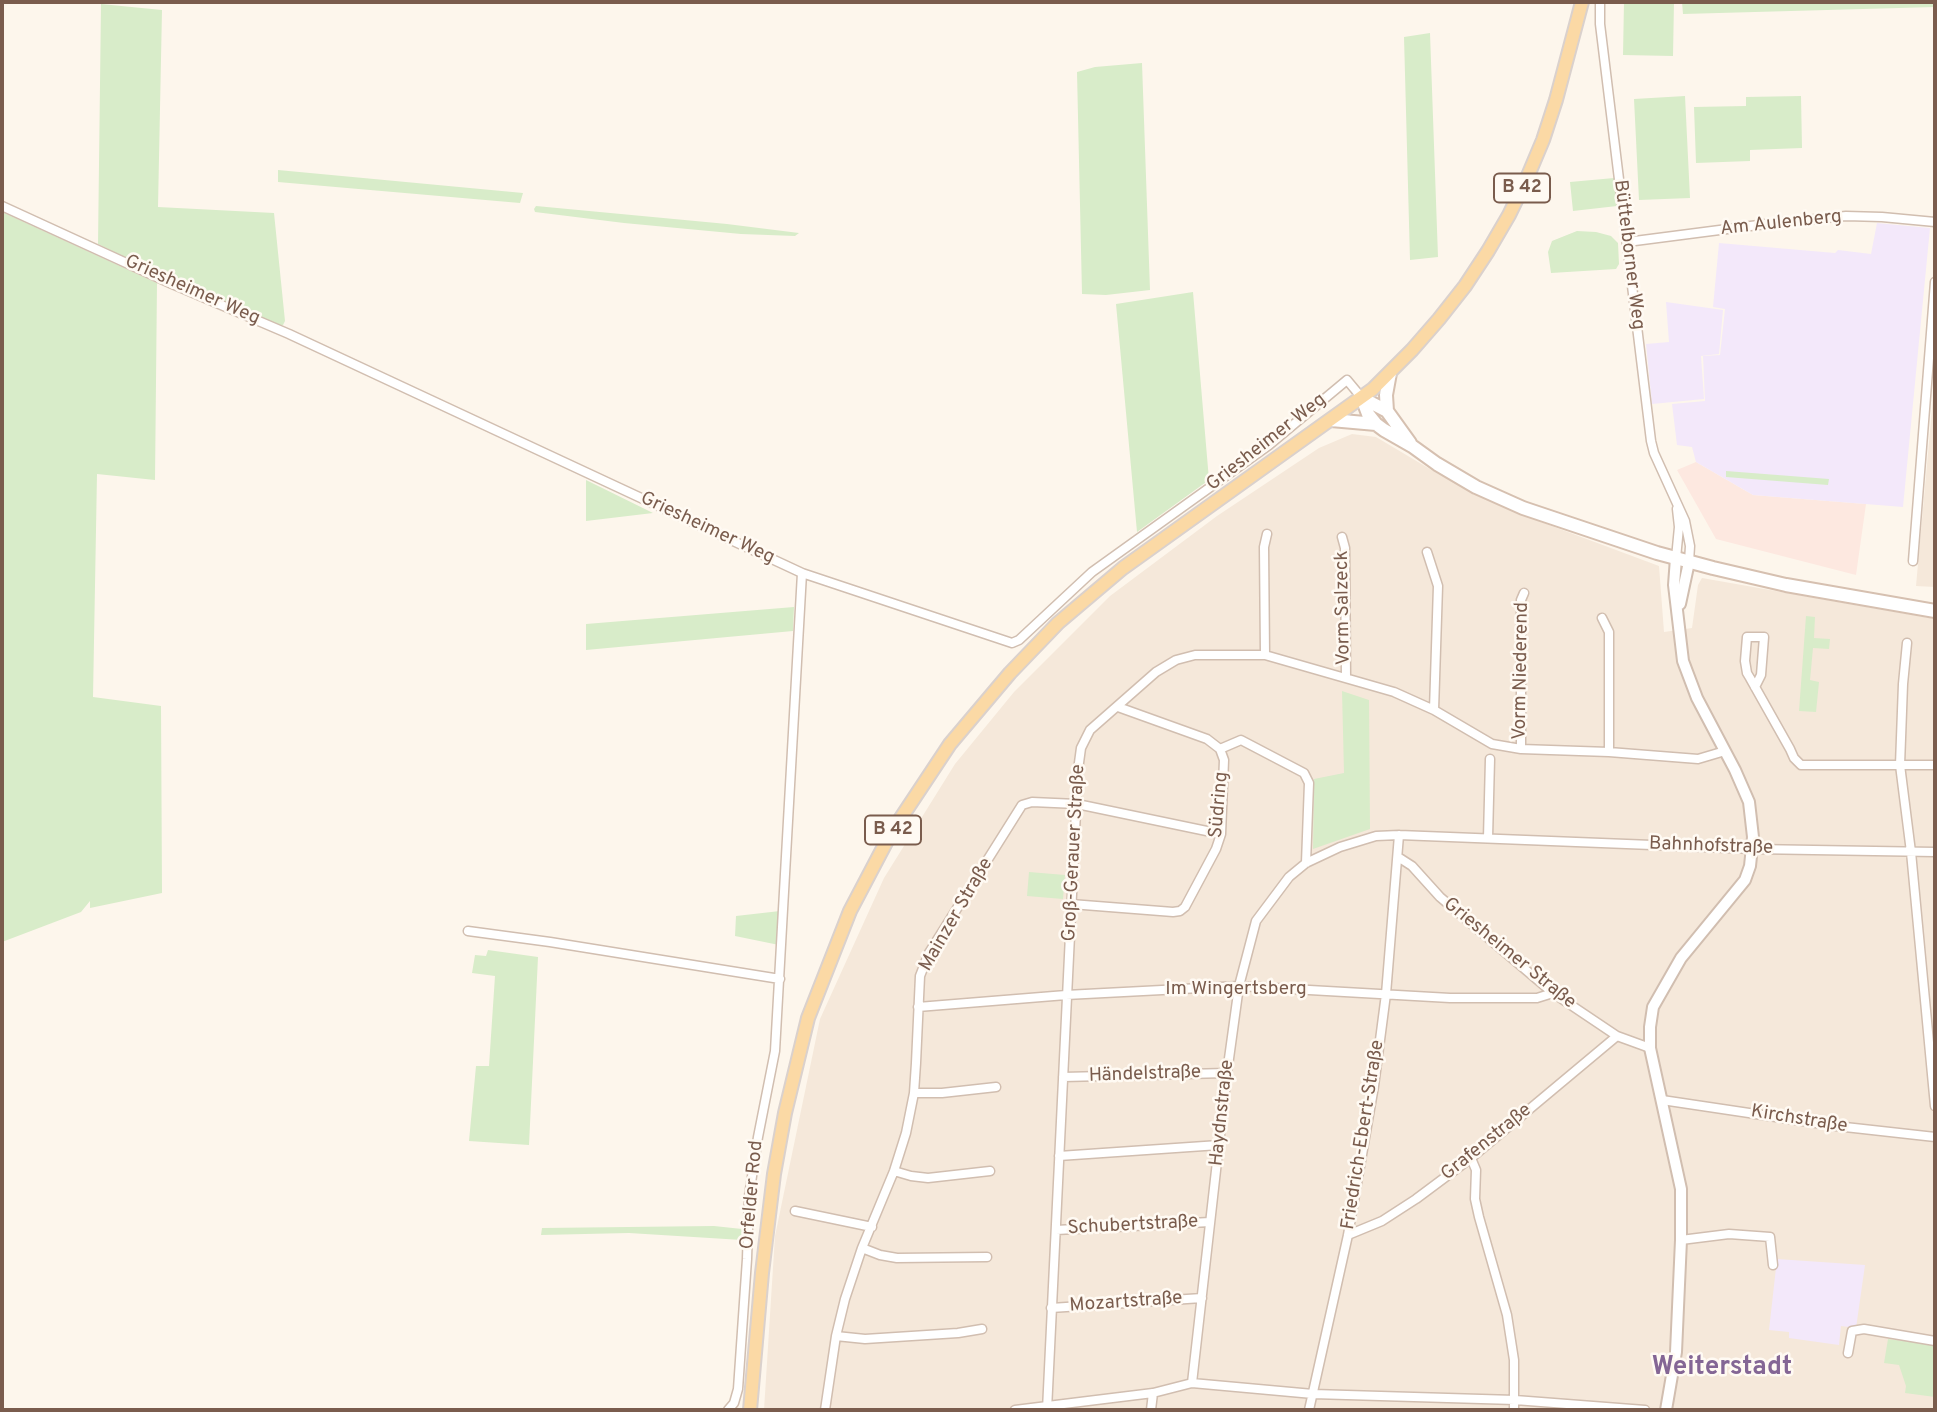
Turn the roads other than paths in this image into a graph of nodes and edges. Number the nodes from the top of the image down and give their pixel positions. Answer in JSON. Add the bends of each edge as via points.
{"nodes":[{"id":1,"x":1582,"y":2,"type":"edge"},
{"id":2,"x":1600,"y":2,"type":"edge"},
{"id":3,"x":2,"y":206,"type":"edge"},
{"id":4,"x":1935,"y":222,"type":"edge"},
{"id":5,"x":1627,"y":242,"type":"junction"},
{"id":6,"x":1935,"y":282,"type":"edge"},
{"id":7,"x":1390,"y":373,"type":"junction"},
{"id":8,"x":1362,"y":398,"type":"junction"},
{"id":9,"x":1387,"y":411,"type":"junction"},
{"id":10,"x":1331,"y":420,"type":"junction"},
{"id":11,"x":1376,"y":424,"type":"junction"},
{"id":12,"x":1412,"y":446,"type":"junction"},
{"id":13,"x":1677,"y":503,"type":"junction"},
{"id":14,"x":1267,"y":534,"type":"dead end"},
{"id":15,"x":1342,"y":537,"type":"dead end"},
{"id":16,"x":1427,"y":552,"type":"dead end"},
{"id":17,"x":1682,"y":560,"type":"junction"},
{"id":18,"x":1913,"y":561,"type":"dead end"},
{"id":19,"x":802,"y":573,"type":"junction"},
{"id":20,"x":1524,"y":593,"type":"dead end"},
{"id":21,"x":1935,"y":611,"type":"edge"},
{"id":22,"x":1602,"y":618,"type":"dead end"},
{"id":23,"x":1907,"y":643,"type":"dead end"},
{"id":24,"x":1265,"y":655,"type":"junction"},
{"id":25,"x":1346,"y":678,"type":"junction"},
{"id":26,"x":1755,"y":687,"type":"junction"},
{"id":27,"x":1118,"y":707,"type":"junction"},
{"id":28,"x":1434,"y":710,"type":"junction"},
{"id":29,"x":1220,"y":749,"type":"junction"},
{"id":30,"x":1521,"y":750,"type":"junction"},
{"id":31,"x":1725,"y":751,"type":"junction"},
{"id":32,"x":1609,"y":752,"type":"junction"},
{"id":33,"x":1490,"y":760,"type":"dead end"},
{"id":34,"x":1900,"y":765,"type":"junction"},
{"id":35,"x":1935,"y":765,"type":"edge"},
{"id":36,"x":1077,"y":804,"type":"junction"},
{"id":37,"x":1220,"y":834,"type":"junction"},
{"id":38,"x":1399,"y":835,"type":"junction"},
{"id":39,"x":1488,"y":838,"type":"junction"},
{"id":40,"x":1753,"y":849,"type":"junction"},
{"id":41,"x":1911,"y":852,"type":"junction"},
{"id":42,"x":1935,"y":852,"type":"edge"},
{"id":43,"x":1398,"y":857,"type":"junction"},
{"id":44,"x":1306,"y":863,"type":"junction"},
{"id":45,"x":1071,"y":904,"type":"junction"},
{"id":46,"x":468,"y":931,"type":"dead end"},
{"id":47,"x":780,"y":979,"type":"junction"},
{"id":48,"x":1239,"y":986,"type":"junction"},
{"id":49,"x":1553,"y":993,"type":"junction"},
{"id":50,"x":1386,"y":994,"type":"junction"},
{"id":51,"x":1066,"y":995,"type":"junction"},
{"id":52,"x":918,"y":1007,"type":"junction"},
{"id":53,"x":1617,"y":1036,"type":"junction"},
{"id":54,"x":1650,"y":1048,"type":"junction"},
{"id":55,"x":1227,"y":1073,"type":"junction"},
{"id":56,"x":1063,"y":1077,"type":"junction"},
{"id":57,"x":996,"y":1087,"type":"dead end"},
{"id":58,"x":914,"y":1093,"type":"junction"},
{"id":59,"x":1662,"y":1100,"type":"junction"},
{"id":60,"x":1935,"y":1106,"type":"edge"},
{"id":61,"x":1935,"y":1137,"type":"edge"},
{"id":62,"x":1219,"y":1145,"type":"junction"},
{"id":63,"x":1059,"y":1156,"type":"junction"},
{"id":64,"x":1471,"y":1158,"type":"junction"},
{"id":65,"x":894,"y":1171,"type":"junction"},
{"id":66,"x":990,"y":1171,"type":"dead end"},
{"id":67,"x":795,"y":1210,"type":"dead end"},
{"id":68,"x":1210,"y":1222,"type":"junction"},
{"id":69,"x":872,"y":1227,"type":"junction"},
{"id":70,"x":1056,"y":1230,"type":"junction"},
{"id":71,"x":1348,"y":1235,"type":"junction"},
{"id":72,"x":1681,"y":1240,"type":"junction"},
{"id":73,"x":862,"y":1248,"type":"junction"},
{"id":74,"x":987,"y":1257,"type":"dead end"},
{"id":75,"x":1773,"y":1265,"type":"dead end"},
{"id":76,"x":1202,"y":1298,"type":"junction"},
{"id":77,"x":1051,"y":1308,"type":"junction"},
{"id":78,"x":982,"y":1329,"type":"dead end"},
{"id":79,"x":836,"y":1336,"type":"junction"},
{"id":80,"x":1935,"y":1341,"type":"edge"},
{"id":81,"x":1848,"y":1353,"type":"dead end"},
{"id":82,"x":1192,"y":1384,"type":"junction"},
{"id":83,"x":1153,"y":1393,"type":"junction"},
{"id":84,"x":1313,"y":1394,"type":"junction"},
{"id":85,"x":1515,"y":1400,"type":"junction"},
{"id":86,"x":1047,"y":1408,"type":"edge"},
{"id":87,"x":728,"y":1410,"type":"edge"},
{"id":88,"x":750,"y":1410,"type":"edge"},
{"id":89,"x":825,"y":1410,"type":"edge"},
{"id":90,"x":1015,"y":1410,"type":"edge"},
{"id":91,"x":1150,"y":1410,"type":"edge"},
{"id":92,"x":1309,"y":1410,"type":"edge"},
{"id":93,"x":1514,"y":1410,"type":"edge"},
{"id":94,"x":1645,"y":1410,"type":"edge"},
{"id":95,"x":1666,"y":1410,"type":"edge"}],
"edges":[{"from":1,"to":7,"type":"main road","number":"B 42","via":[[1543,139],[1509,215],[1465,286]]},
{"from":2,"to":5,"type":"street","name":"Büttelborner Weg"},
{"from":3,"to":19,"type":"street","name":"Griesheimer Weg"},
{"from":4,"to":5,"type":"street","name":"Am Aulenberg","via":[[1846,216]]},
{"from":5,"to":13,"type":"street","name":"Büttelborner Weg","via":[[1651,442]]},
{"from":6,"to":18,"type":"street"},
{"from":7,"to":8,"type":"main road","number":"B 42"},
{"from":7,"to":9,"type":"main road"},
{"from":8,"to":9,"type":"main road"},
{"from":8,"to":10,"type":"main road","number":"B 42"},
{"from":8,"to":11,"type":"main road"},
{"from":8,"to":19,"type":"street","name":"Griesheimer Weg","via":[[1346,380],[1269,445],[1092,572],[1012,643]]},
{"from":9,"to":12,"type":"main road"},
{"from":10,"to":11,"type":"main road"},
{"from":10,"to":88,"type":"main road","number":"B 42","via":[[1124,568],[1058,623],[950,744],[891,833],[850,911],[804,1032],[774,1174]]},
{"from":11,"to":12,"type":"main road"},
{"from":12,"to":17,"type":"main road","via":[[1466,481],[1523,508]]},
{"from":13,"to":17,"type":"street","name":"Büttelborner Weg"},
{"from":13,"to":17,"type":"street","name":"Büttelborner Weg","via":[[1690,541]]},
{"from":14,"to":24,"type":"street"},
{"from":15,"to":25,"type":"street","name":"Vorm Salzeck"},
{"from":16,"to":28,"type":"street","via":[[1438,586]]},
{"from":17,"to":21,"type":"main road","via":[[1786,585]]},
{"from":17,"to":31,"type":"street","name":"Büttelborner Weg","via":[[1674,585],[1683,661]]},
{"from":19,"to":47,"type":"street","name":"Orfelder Rod"},
{"from":20,"to":30,"type":"street","name":"Vorm Niederend"},
{"from":22,"to":32,"type":"street","via":[[1609,632]]},
{"from":23,"to":34,"type":"street"},
{"from":24,"to":25,"type":"street","name":"Groß-Gerauer Straße"},
{"from":24,"to":27,"type":"street","name":"Groß-Gerauer Straße","via":[[1195,655],[1176,660]]},
{"from":25,"to":28,"type":"street","name":"Groß-Gerauer Straße"},
{"from":26,"to":26,"type":"street","via":[[1746,667],[1747,636],[1764,637],[1761,675]]},
{"from":26,"to":34,"type":"street","via":[[1798,763]]},
{"from":27,"to":29,"type":"street","name":"Südring","via":[[1207,739]]},
{"from":27,"to":36,"type":"street","name":"Groß-Gerauer Straße","via":[[1090,730],[1081,748]]},
{"from":28,"to":30,"type":"street","name":"Groß-Gerauer Straße","via":[[1492,744]]},
{"from":29,"to":37,"type":"street","name":"Südring","via":[[1224,760]]},
{"from":29,"to":44,"type":"street","name":"Südring","via":[[1241,740],[1304,773],[1308,783]]},
{"from":30,"to":32,"type":"street","name":"Groß-Gerauer Straße"},
{"from":31,"to":32,"type":"street","name":"Groß-Gerauer Straße","via":[[1698,759]]},
{"from":31,"to":40,"type":"street","name":"Büttelborner Weg","via":[[1749,802]]},
{"from":33,"to":39,"type":"street"},
{"from":34,"to":35,"type":"street"},
{"from":34,"to":41,"type":"street"},
{"from":36,"to":37,"type":"street","name":"Mainzer Straße"},
{"from":36,"to":45,"type":"street","name":"Groß-Gerauer Straße"},
{"from":36,"to":52,"type":"street","name":"Mainzer Straße","via":[[1022,805],[929,953],[920,976]]},
{"from":37,"to":45,"type":"street","name":"Südring","via":[[1180,911]]},
{"from":38,"to":39,"type":"street","name":"Bahnhofstraße"},
{"from":38,"to":43,"type":"street"},
{"from":38,"to":44,"type":"street","name":"Haydnstraße","via":[[1376,836]]},
{"from":39,"to":40,"type":"street","name":"Bahnhofstraße"},
{"from":40,"to":41,"type":"street","name":"Bahnhofstraße"},
{"from":40,"to":54,"type":"street","via":[[1745,880],[1682,958],[1656,1000]]},
{"from":41,"to":42,"type":"street","name":"Bahnhofstraße"},
{"from":41,"to":60,"type":"street"},
{"from":43,"to":49,"type":"street","name":"Griesheimer Straße"},
{"from":43,"to":50,"type":"street","name":"Friedrich-Ebert-Straße"},
{"from":44,"to":48,"type":"street","name":"Haydnstraße","via":[[1289,877],[1256,921]]},
{"from":45,"to":51,"type":"street","name":"Groß-Gerauer Straße"},
{"from":46,"to":47,"type":"street"},
{"from":47,"to":87,"type":"street","name":"Orfelder Rod","via":[[775,1051],[749,1196],[738,1389]]},
{"from":48,"to":50,"type":"street","name":"Im Wingertsberg"},
{"from":48,"to":51,"type":"street","name":"Im Wingertsberg"},
{"from":48,"to":55,"type":"street","name":"Haydnstraße"},
{"from":49,"to":50,"type":"street","name":"Im Wingertsberg","via":[[1538,998],[1463,999]]},
{"from":49,"to":53,"type":"street","name":"Griesheimer Straße"},
{"from":50,"to":71,"type":"street","name":"Friedrich-Ebert-Straße"},
{"from":51,"to":52,"type":"street","name":"Im Wingertsberg"},
{"from":51,"to":56,"type":"street","name":"Groß-Gerauer Straße"},
{"from":52,"to":58,"type":"street","name":"Mainzer Straße"},
{"from":53,"to":54,"type":"street","name":"Griesheimer Straße"},
{"from":53,"to":64,"type":"street","name":"Grafenstraße"},
{"from":54,"to":59,"type":"street"},
{"from":55,"to":56,"type":"street","name":"Händelstraße"},
{"from":55,"to":62,"type":"street","name":"Haydnstraße"},
{"from":56,"to":63,"type":"street","name":"Groß-Gerauer Straße"},
{"from":57,"to":58,"type":"street"},
{"from":58,"to":65,"type":"street","name":"Mainzer Straße"},
{"from":59,"to":61,"type":"street","name":"Kirchstraße"},
{"from":59,"to":72,"type":"street","via":[[1681,1189]]},
{"from":62,"to":63,"type":"street"},
{"from":62,"to":68,"type":"street","name":"Haydnstraße"},
{"from":63,"to":70,"type":"street","name":"Groß-Gerauer Straße"},
{"from":64,"to":71,"type":"street","name":"Grafenstraße","via":[[1398,1211]]},
{"from":64,"to":85,"type":"street","via":[[1476,1170],[1476,1208],[1507,1315]]},
{"from":65,"to":66,"type":"street","via":[[928,1178]]},
{"from":65,"to":69,"type":"street","name":"Mainzer Straße"},
{"from":67,"to":69,"type":"street"},
{"from":68,"to":70,"type":"street","name":"Schubertstraße"},
{"from":68,"to":76,"type":"street","name":"Haydnstraße"},
{"from":69,"to":73,"type":"street","name":"Mainzer Straße"},
{"from":70,"to":77,"type":"street","name":"Groß-Gerauer Straße"},
{"from":71,"to":84,"type":"street","name":"Friedrich-Ebert-Straße"},
{"from":72,"to":75,"type":"street","via":[[1729,1234],[1770,1237]]},
{"from":72,"to":95,"type":"street","via":[[1676,1352]]},
{"from":73,"to":74,"type":"street","via":[[897,1258]]},
{"from":73,"to":79,"type":"street","name":"Mainzer Straße"},
{"from":76,"to":77,"type":"street","name":"Mozartstraße"},
{"from":76,"to":82,"type":"street","name":"Haydnstraße"},
{"from":77,"to":86,"type":"street","name":"Groß-Gerauer Straße"},
{"from":78,"to":79,"type":"street","via":[[865,1339]]},
{"from":79,"to":89,"type":"street","name":"Mainzer Straße"},
{"from":80,"to":81,"type":"street","via":[[1864,1329],[1852,1331]]},
{"from":82,"to":83,"type":"street"},
{"from":82,"to":84,"type":"street"},
{"from":83,"to":86,"type":"street"},
{"from":83,"to":91,"type":"street"},
{"from":84,"to":85,"type":"street"},
{"from":84,"to":92,"type":"street","name":"Friedrich-Ebert-Straße"},
{"from":85,"to":93,"type":"street"},
{"from":85,"to":94,"type":"street"},
{"from":86,"to":90,"type":"street"}]}
